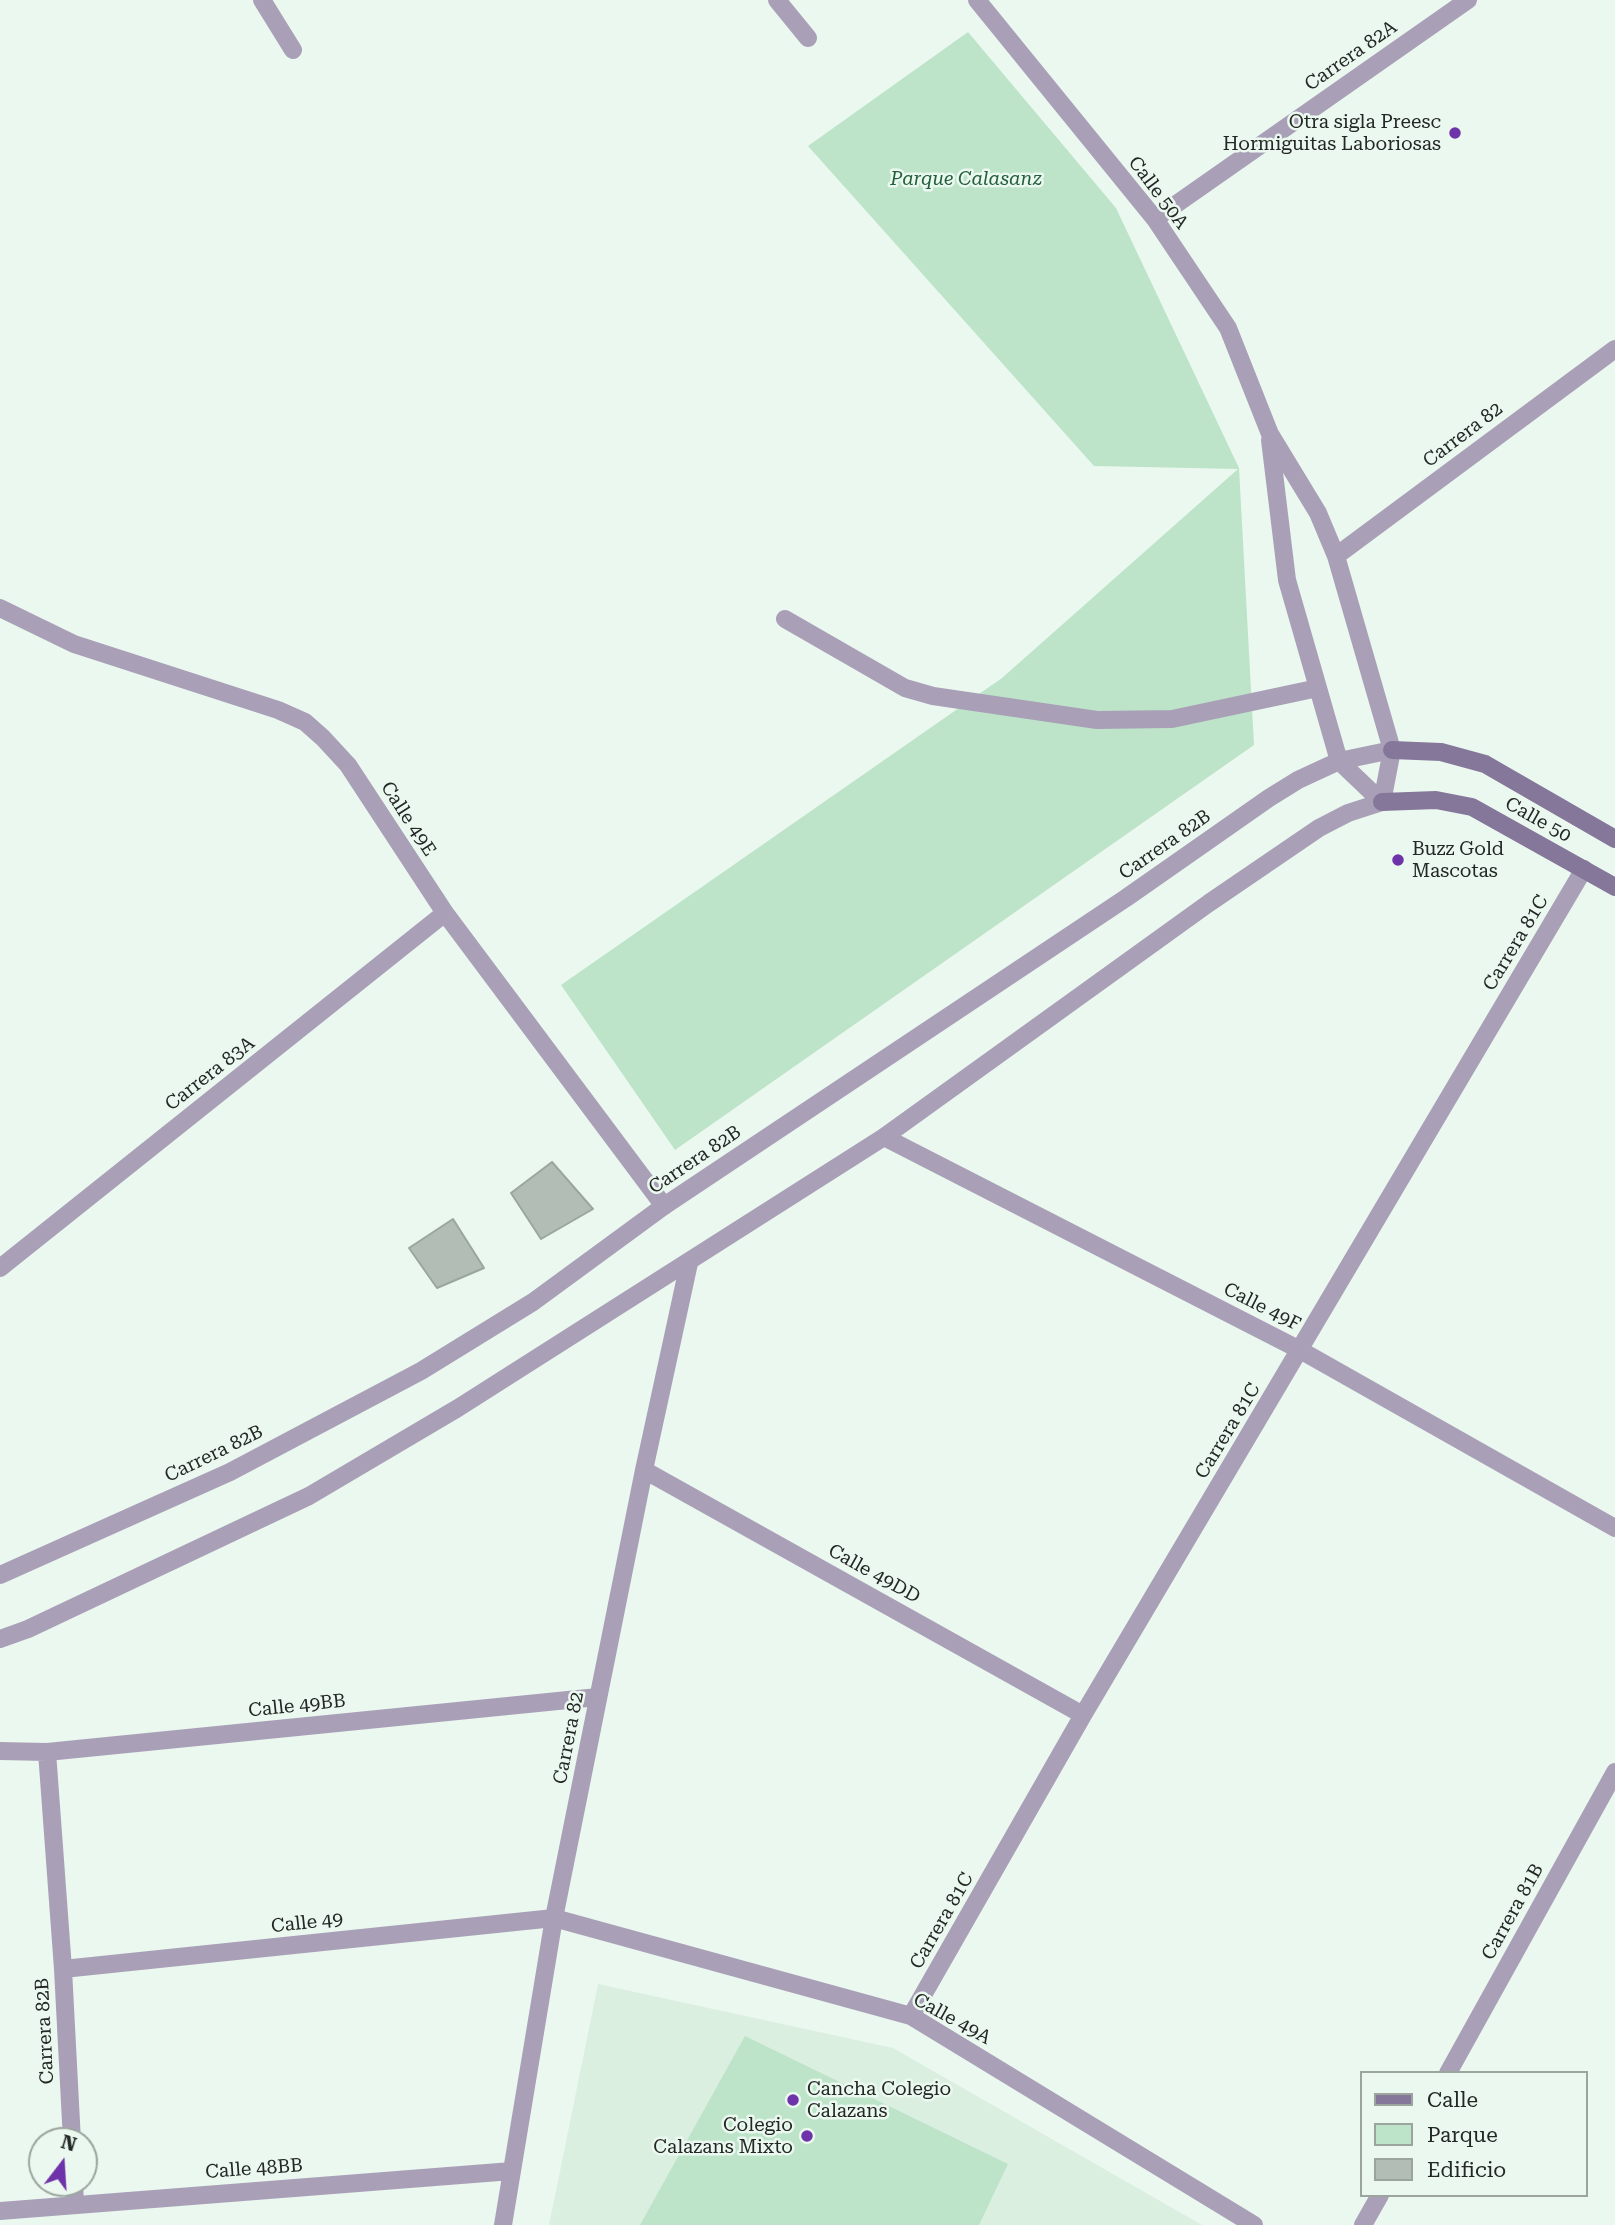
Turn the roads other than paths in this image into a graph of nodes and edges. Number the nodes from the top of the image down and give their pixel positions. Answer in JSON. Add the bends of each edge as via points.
{"nodes":[{"id":1,"x":262,"y":0,"type":"edge"},
{"id":2,"x":777,"y":0,"type":"edge"},
{"id":3,"x":977,"y":0,"type":"edge"},
{"id":4,"x":1468,"y":0,"type":"edge"},
{"id":5,"x":808,"y":38,"type":"dead end"},
{"id":6,"x":293,"y":50,"type":"dead end"},
{"id":7,"x":1155,"y":219,"type":"junction"},
{"id":8,"x":1615,"y":349,"type":"edge"},
{"id":9,"x":1270,"y":433,"type":"junction"},
{"id":10,"x":1336,"y":556,"type":"junction"},
{"id":11,"x":0,"y":608,"type":"edge"},
{"id":12,"x":785,"y":619,"type":"dead end"},
{"id":13,"x":1318,"y":688,"type":"junction"},
{"id":14,"x":1392,"y":750,"type":"junction"},
{"id":15,"x":1441,"y":752,"type":"joint"},
{"id":16,"x":1339,"y":761,"type":"junction"},
{"id":17,"x":1382,"y":802,"type":"junction"},
{"id":18,"x":1615,"y":839,"type":"edge"},
{"id":19,"x":1584,"y":869,"type":"junction"},
{"id":20,"x":1615,"y":887,"type":"edge"},
{"id":21,"x":446,"y":913,"type":"junction"},
{"id":22,"x":884,"y":1137,"type":"junction"},
{"id":23,"x":664,"y":1206,"type":"junction"},
{"id":24,"x":689,"y":1263,"type":"junction"},
{"id":25,"x":0,"y":1268,"type":"edge"},
{"id":26,"x":1300,"y":1350,"type":"junction"},
{"id":27,"x":644,"y":1470,"type":"junction"},
{"id":28,"x":1615,"y":1528,"type":"edge"},
{"id":29,"x":0,"y":1575,"type":"edge"},
{"id":30,"x":0,"y":1639,"type":"edge"},
{"id":31,"x":598,"y":1697,"type":"junction"},
{"id":32,"x":1083,"y":1715,"type":"junction"},
{"id":33,"x":0,"y":1751,"type":"edge"},
{"id":34,"x":47,"y":1752,"type":"junction"},
{"id":35,"x":1615,"y":1772,"type":"edge"},
{"id":36,"x":554,"y":1918,"type":"junction"},
{"id":37,"x":63,"y":1969,"type":"junction"},
{"id":38,"x":911,"y":2016,"type":"junction"},
{"id":39,"x":1449,"y":2071,"type":"edge"},
{"id":40,"x":71,"y":2127,"type":"edge"},
{"id":41,"x":512,"y":2171,"type":"junction"},
{"id":42,"x":75,"y":2197,"type":"edge"},
{"id":43,"x":1379,"y":2197,"type":"edge"},
{"id":44,"x":75,"y":2204,"type":"junction"},
{"id":45,"x":0,"y":2211,"type":"edge"},
{"id":46,"x":503,"y":2225,"type":"edge"},
{"id":47,"x":1254,"y":2225,"type":"edge"},
{"id":48,"x":1363,"y":2225,"type":"edge"}],
"edges":[{"from":1,"to":6,"type":"street"},
{"from":2,"to":5,"type":"street"},
{"from":3,"to":7,"type":"street","name":"Calle 50A"},
{"from":4,"to":7,"type":"street","name":"Carrera 82A"},
{"from":7,"to":9,"type":"street","name":"Calle 50A","via":[[1228,328]]},
{"from":8,"to":10,"type":"street","name":"Carrera 82"},
{"from":9,"to":10,"type":"street","name":"Calle 50A","via":[[1318,513]]},
{"from":9,"to":13,"type":"street","name":"Calle 50A","via":[[1287,580]]},
{"from":10,"to":14,"type":"street","name":"Calle 50A"},
{"from":11,"to":21,"type":"street","name":"Calle 49E","via":[[74,644],[305,722],[348,765]]},
{"from":12,"to":13,"type":"street","via":[[905,688],[1097,720],[1172,719]]},
{"from":13,"to":16,"type":"street","name":"Calle 50A"},
{"from":14,"to":15,"type":"main road","name":"Carrera 82B"},
{"from":14,"to":16,"type":"street","name":"Carrera 82B"},
{"from":14,"to":17,"type":"street"},
{"from":15,"to":18,"type":"main road","name":"Calle 50","via":[[1485,764]]},
{"from":16,"to":17,"type":"street"},
{"from":16,"to":23,"type":"street","name":"Carrera 82B","via":[[1269,798]]},
{"from":17,"to":19,"type":"main road","name":"Calle 50","via":[[1436,800],[1472,807]]},
{"from":17,"to":22,"type":"street","via":[[1319,828]]},
{"from":19,"to":20,"type":"main road","name":"Calle 50"},
{"from":19,"to":26,"type":"street","name":"Carrera 81C"},
{"from":21,"to":23,"type":"street","name":"Calle 49E"},
{"from":21,"to":25,"type":"street","name":"Carrera 83A"},
{"from":22,"to":24,"type":"street"},
{"from":22,"to":26,"type":"street","name":"Calle 49F"},
{"from":23,"to":29,"type":"street","name":"Carrera 82B","via":[[533,1302],[421,1371],[230,1472]]},
{"from":24,"to":27,"type":"street","name":"Carrera 82"},
{"from":24,"to":30,"type":"street","via":[[309,1496]]},
{"from":26,"to":28,"type":"street","name":"Calle 49F"},
{"from":26,"to":32,"type":"street","name":"Carrera 81C"},
{"from":27,"to":31,"type":"street","name":"Carrera 82"},
{"from":27,"to":32,"type":"street","name":"Calle 49DD"},
{"from":31,"to":34,"type":"street","name":"Calle 49BB"},
{"from":31,"to":36,"type":"street","name":"Carrera 82"},
{"from":32,"to":38,"type":"street","name":"Carrera 81C"},
{"from":33,"to":34,"type":"street","name":"Calle 49BB"},
{"from":34,"to":37,"type":"street","name":"Carrera 82B"},
{"from":35,"to":39,"type":"street","name":"Carrera 81B"},
{"from":36,"to":37,"type":"street","name":"Calle 49"},
{"from":36,"to":38,"type":"street","name":"Calle 49A"},
{"from":36,"to":41,"type":"street","name":"Carrera 82"},
{"from":37,"to":40,"type":"street","name":"Carrera 82B"},
{"from":38,"to":47,"type":"street","name":"Calle 49A"},
{"from":41,"to":44,"type":"street","name":"Calle 48BB"},
{"from":41,"to":46,"type":"street","name":"Carrera 82"},
{"from":42,"to":44,"type":"street"},
{"from":43,"to":48,"type":"street"},
{"from":44,"to":45,"type":"street","name":"Calle 48BB"}]}
